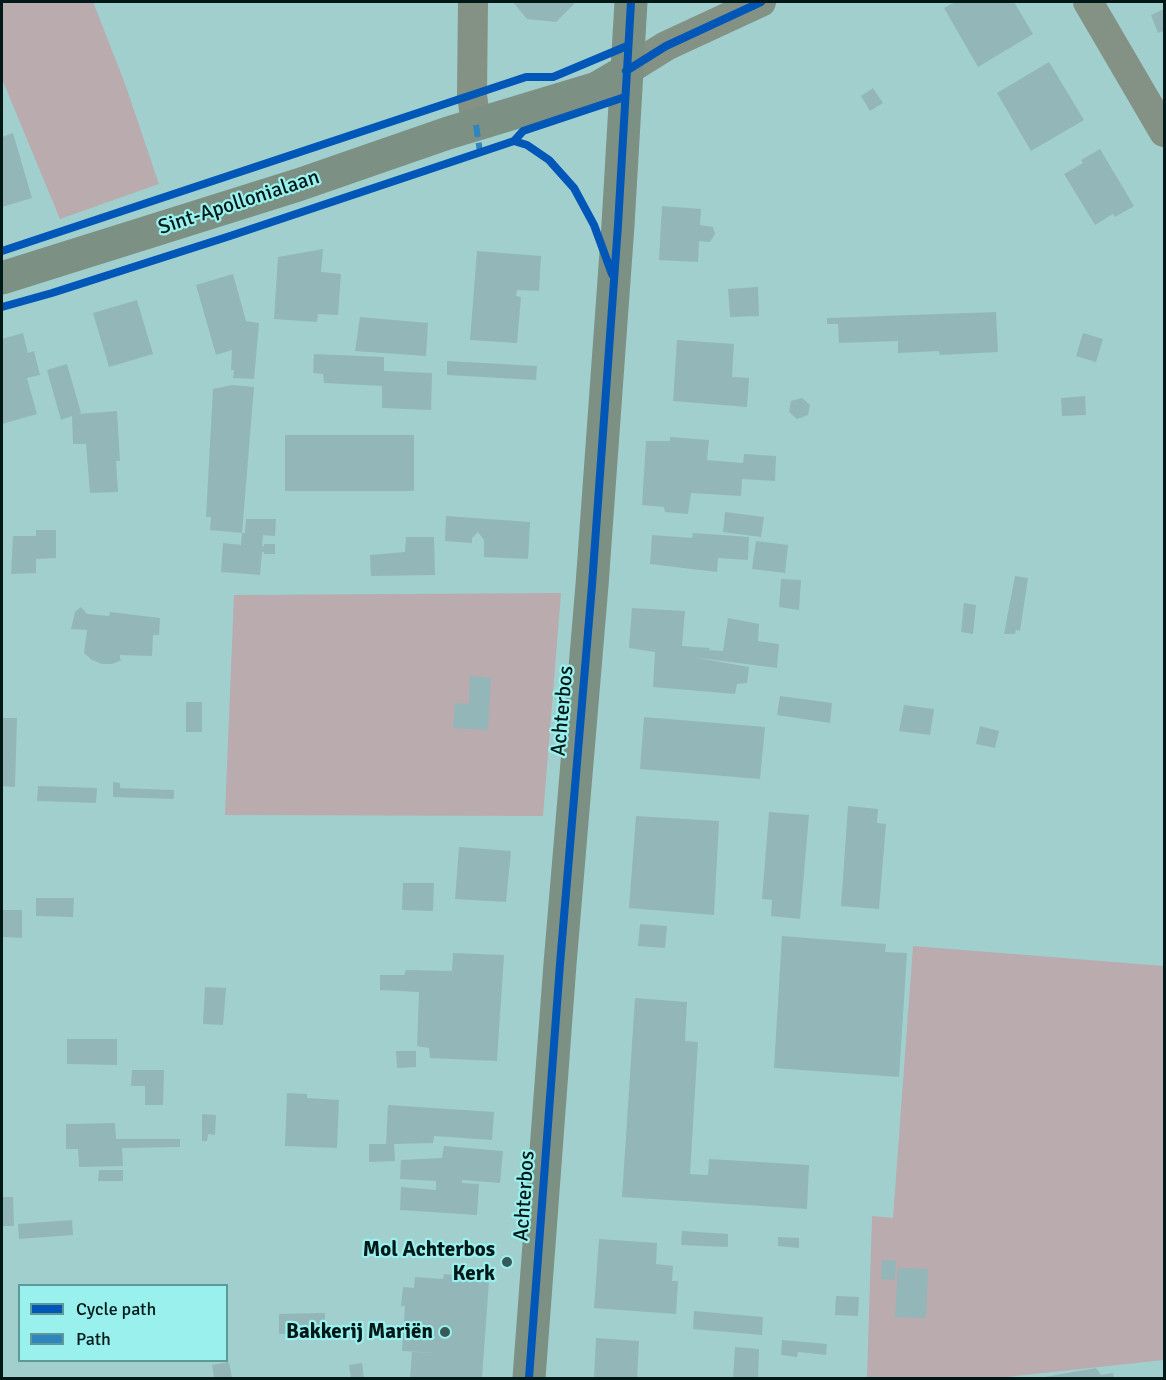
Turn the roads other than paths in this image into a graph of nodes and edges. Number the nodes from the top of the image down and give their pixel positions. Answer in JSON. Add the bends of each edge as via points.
{"nodes":[{"id":1,"x":472,"y":2,"type":"edge"},
{"id":2,"x":631,"y":2,"type":"edge"},
{"id":3,"x":761,"y":2,"type":"edge"},
{"id":4,"x":1088,"y":2,"type":"edge"},
{"id":5,"x":626,"y":58,"type":"junction"},
{"id":6,"x":476,"y":125,"type":"junction"},
{"id":7,"x":1164,"y":132,"type":"edge"},
{"id":8,"x":2,"y":278,"type":"edge"},
{"id":9,"x":529,"y":1378,"type":"edge"}],
"edges":[{"from":1,"to":6,"type":"street","via":[[472,95]]},
{"from":2,"to":5,"type":"street","name":"Achterbos"},
{"from":3,"to":5,"type":"street","via":[[666,46]]},
{"from":4,"to":7,"type":"street"},
{"from":5,"to":6,"type":"street","name":"Sint-Apollonialaan","via":[[597,88]]},
{"from":5,"to":9,"type":"street","name":"Achterbos","via":[[592,585]]},
{"from":6,"to":8,"type":"street","name":"Sint-Apollonialaan"}]}
